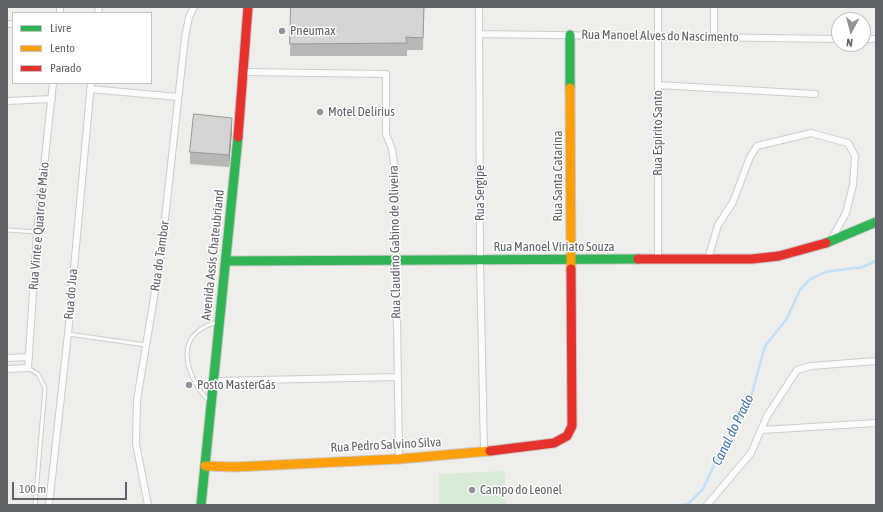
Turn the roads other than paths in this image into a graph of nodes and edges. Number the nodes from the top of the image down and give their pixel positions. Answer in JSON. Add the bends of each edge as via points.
{"nodes":[{"id":1,"x":194,"y":7,"type":"edge"},
{"id":2,"x":248,"y":7,"type":"edge"},
{"id":3,"x":479,"y":7,"type":"edge"},
{"id":4,"x":658,"y":7,"type":"edge"},
{"id":5,"x":714,"y":7,"type":"edge"},
{"id":6,"x":480,"y":34,"type":"junction"},
{"id":7,"x":570,"y":35,"type":"junction"},
{"id":8,"x":658,"y":36,"type":"junction"},
{"id":9,"x":714,"y":37,"type":"junction"},
{"id":10,"x":831,"y":39,"type":"edge"},
{"id":11,"x":243,"y":72,"type":"junction"},
{"id":12,"x":53,"y":84,"type":"edge"},
{"id":13,"x":658,"y":85,"type":"junction"},
{"id":14,"x":90,"y":86,"type":"edge"},
{"id":15,"x":815,"y":94,"type":"dead end"},
{"id":16,"x":178,"y":97,"type":"junction"},
{"id":17,"x":52,"y":98,"type":"junction"},
{"id":18,"x":7,"y":101,"type":"edge"},
{"id":19,"x":876,"y":222,"type":"edge"},
{"id":20,"x":7,"y":230,"type":"edge"},
{"id":21,"x":37,"y":232,"type":"junction"},
{"id":22,"x":830,"y":242,"type":"junction"},
{"id":23,"x":658,"y":259,"type":"junction"},
{"id":24,"x":708,"y":259,"type":"junction"},
{"id":25,"x":396,"y":260,"type":"junction"},
{"id":26,"x":480,"y":260,"type":"junction"},
{"id":27,"x":571,"y":260,"type":"junction"},
{"id":28,"x":226,"y":261,"type":"junction"},
{"id":29,"x":220,"y":321,"type":"junction"},
{"id":30,"x":68,"y":334,"type":"junction"},
{"id":31,"x":146,"y":345,"type":"junction"},
{"id":32,"x":29,"y":357,"type":"junction"},
{"id":33,"x":7,"y":358,"type":"edge"},
{"id":34,"x":876,"y":361,"type":"edge"},
{"id":35,"x":28,"y":368,"type":"junction"},
{"id":36,"x":7,"y":369,"type":"edge"},
{"id":37,"x":397,"y":377,"type":"junction"},
{"id":38,"x":214,"y":381,"type":"junction"},
{"id":39,"x":212,"y":404,"type":"junction"},
{"id":40,"x":876,"y":423,"type":"edge"},
{"id":41,"x":762,"y":430,"type":"junction"},
{"id":42,"x":567,"y":436,"type":"joint"},
{"id":43,"x":484,"y":452,"type":"junction"},
{"id":44,"x":400,"y":459,"type":"junction"},
{"id":45,"x":205,"y":466,"type":"junction"},
{"id":46,"x":35,"y":505,"type":"edge"},
{"id":47,"x":49,"y":505,"type":"edge"},
{"id":48,"x":148,"y":505,"type":"edge"},
{"id":49,"x":201,"y":505,"type":"edge"},
{"id":50,"x":707,"y":505,"type":"edge"}],
"edges":[{"from":1,"to":16,"type":"street","name":"Rua do Tambor","via":[[185,38],[184,64]]},
{"from":2,"to":11,"type":"street","name":"Avenida Assis Chateubriand"},
{"from":3,"to":6,"type":"street","name":"Rua Sergipe"},
{"from":4,"to":8,"type":"street","name":"Rua Espírito Santo"},
{"from":5,"to":9,"type":"street"},
{"from":6,"to":7,"type":"street","name":"Rua Manoel Alves do Nascimento"},
{"from":6,"to":26,"type":"street","name":"Rua Sergipe"},
{"from":7,"to":8,"type":"street","name":"Rua Manoel Alves do Nascimento"},
{"from":7,"to":27,"type":"street","name":"Rua Santa Catarina"},
{"from":8,"to":9,"type":"street","name":"Rua Manoel Alves do Nascimento"},
{"from":8,"to":13,"type":"street","name":"Rua Espírito Santo"},
{"from":9,"to":10,"type":"street","name":"Rua Manoel Alves do Nascimento"},
{"from":11,"to":25,"type":"street","name":"Rua Claudino Gabino de Oliveira","via":[[386,74],[386,134],[392,149],[395,171]]},
{"from":11,"to":28,"type":"street","name":"Avenida Assis Chateubriand"},
{"from":12,"to":17,"type":"street","name":"Rua Vinte e Quatro de Maio"},
{"from":13,"to":15,"type":"street"},
{"from":13,"to":23,"type":"street","name":"Rua Espírito Santo"},
{"from":14,"to":16,"type":"street"},
{"from":14,"to":30,"type":"street","name":"Rua do Jua"},
{"from":16,"to":31,"type":"street","name":"Rua do Tambor","via":[[161,256]]},
{"from":17,"to":18,"type":"street"},
{"from":17,"to":21,"type":"street","name":"Rua Vinte e Quatro de Maio"},
{"from":19,"to":22,"type":"street","name":"Rua Manoel Viriato Souza"},
{"from":20,"to":21,"type":"lane"},
{"from":21,"to":32,"type":"street","name":"Rua Vinte e Quatro de Maio"},
{"from":22,"to":24,"type":"street","name":"Rua Manoel Viriato Souza","via":[[779,256]]},
{"from":22,"to":24,"type":"street","via":[[846,213],[853,185],[855,156],[848,143],[811,133],[757,146],[750,157],[733,202],[718,224]]},
{"from":23,"to":24,"type":"street","name":"Rua Manoel Viriato Souza"},
{"from":23,"to":27,"type":"street","name":"Rua Manoel Viriato Souza"},
{"from":25,"to":26,"type":"street","name":"Rua Manoel Viriato Souza"},
{"from":25,"to":28,"type":"street","name":"Rua Manoel Viriato Souza"},
{"from":25,"to":37,"type":"street","name":"Rua Claudino Gabino de Oliveira"},
{"from":26,"to":27,"type":"street","name":"Rua Manoel Viriato Souza"},
{"from":26,"to":43,"type":"street","name":"Rua Sergipe"},
{"from":27,"to":42,"type":"street","name":"Rua Santa Catarina","via":[[572,426]]},
{"from":28,"to":29,"type":"street","name":"Avenida Assis Chateubriand"},
{"from":29,"to":38,"type":"street","name":"Avenida Assis Chateubriand"},
{"from":29,"to":39,"type":"lane","via":[[196,333],[190,341],[189,348],[188,360],[193,380],[198,390]]},
{"from":30,"to":31,"type":"lane"},
{"from":30,"to":47,"type":"street","name":"Rua do Jua"},
{"from":31,"to":48,"type":"street","name":"Rua do Tambor","via":[[138,400],[136,444]]},
{"from":32,"to":33,"type":"street"},
{"from":32,"to":35,"type":"street","name":"Rua Vinte e Quatro de Maio"},
{"from":34,"to":41,"type":"street","via":[[811,366],[797,370],[767,416]]},
{"from":35,"to":36,"type":"street"},
{"from":35,"to":46,"type":"lane","via":[[38,374],[45,388]]},
{"from":37,"to":38,"type":"street"},
{"from":37,"to":44,"type":"street","name":"Rua Claudino Gabino de Oliveira"},
{"from":38,"to":39,"type":"street","name":"Avenida Assis Chateubriand"},
{"from":39,"to":45,"type":"street","name":"Avenida Assis Chateubriand"},
{"from":40,"to":41,"type":"street"},
{"from":41,"to":50,"type":"street","via":[[746,460]]},
{"from":42,"to":43,"type":"street","name":"Rua Pedro Salvino Silva","via":[[554,443]]},
{"from":43,"to":44,"type":"street","name":"Rua Pedro Salvino Silva"},
{"from":44,"to":45,"type":"street","name":"Rua Pedro Salvino Silva","via":[[236,467]]},
{"from":45,"to":49,"type":"street","name":"Avenida Assis Chateubriand"}]}
